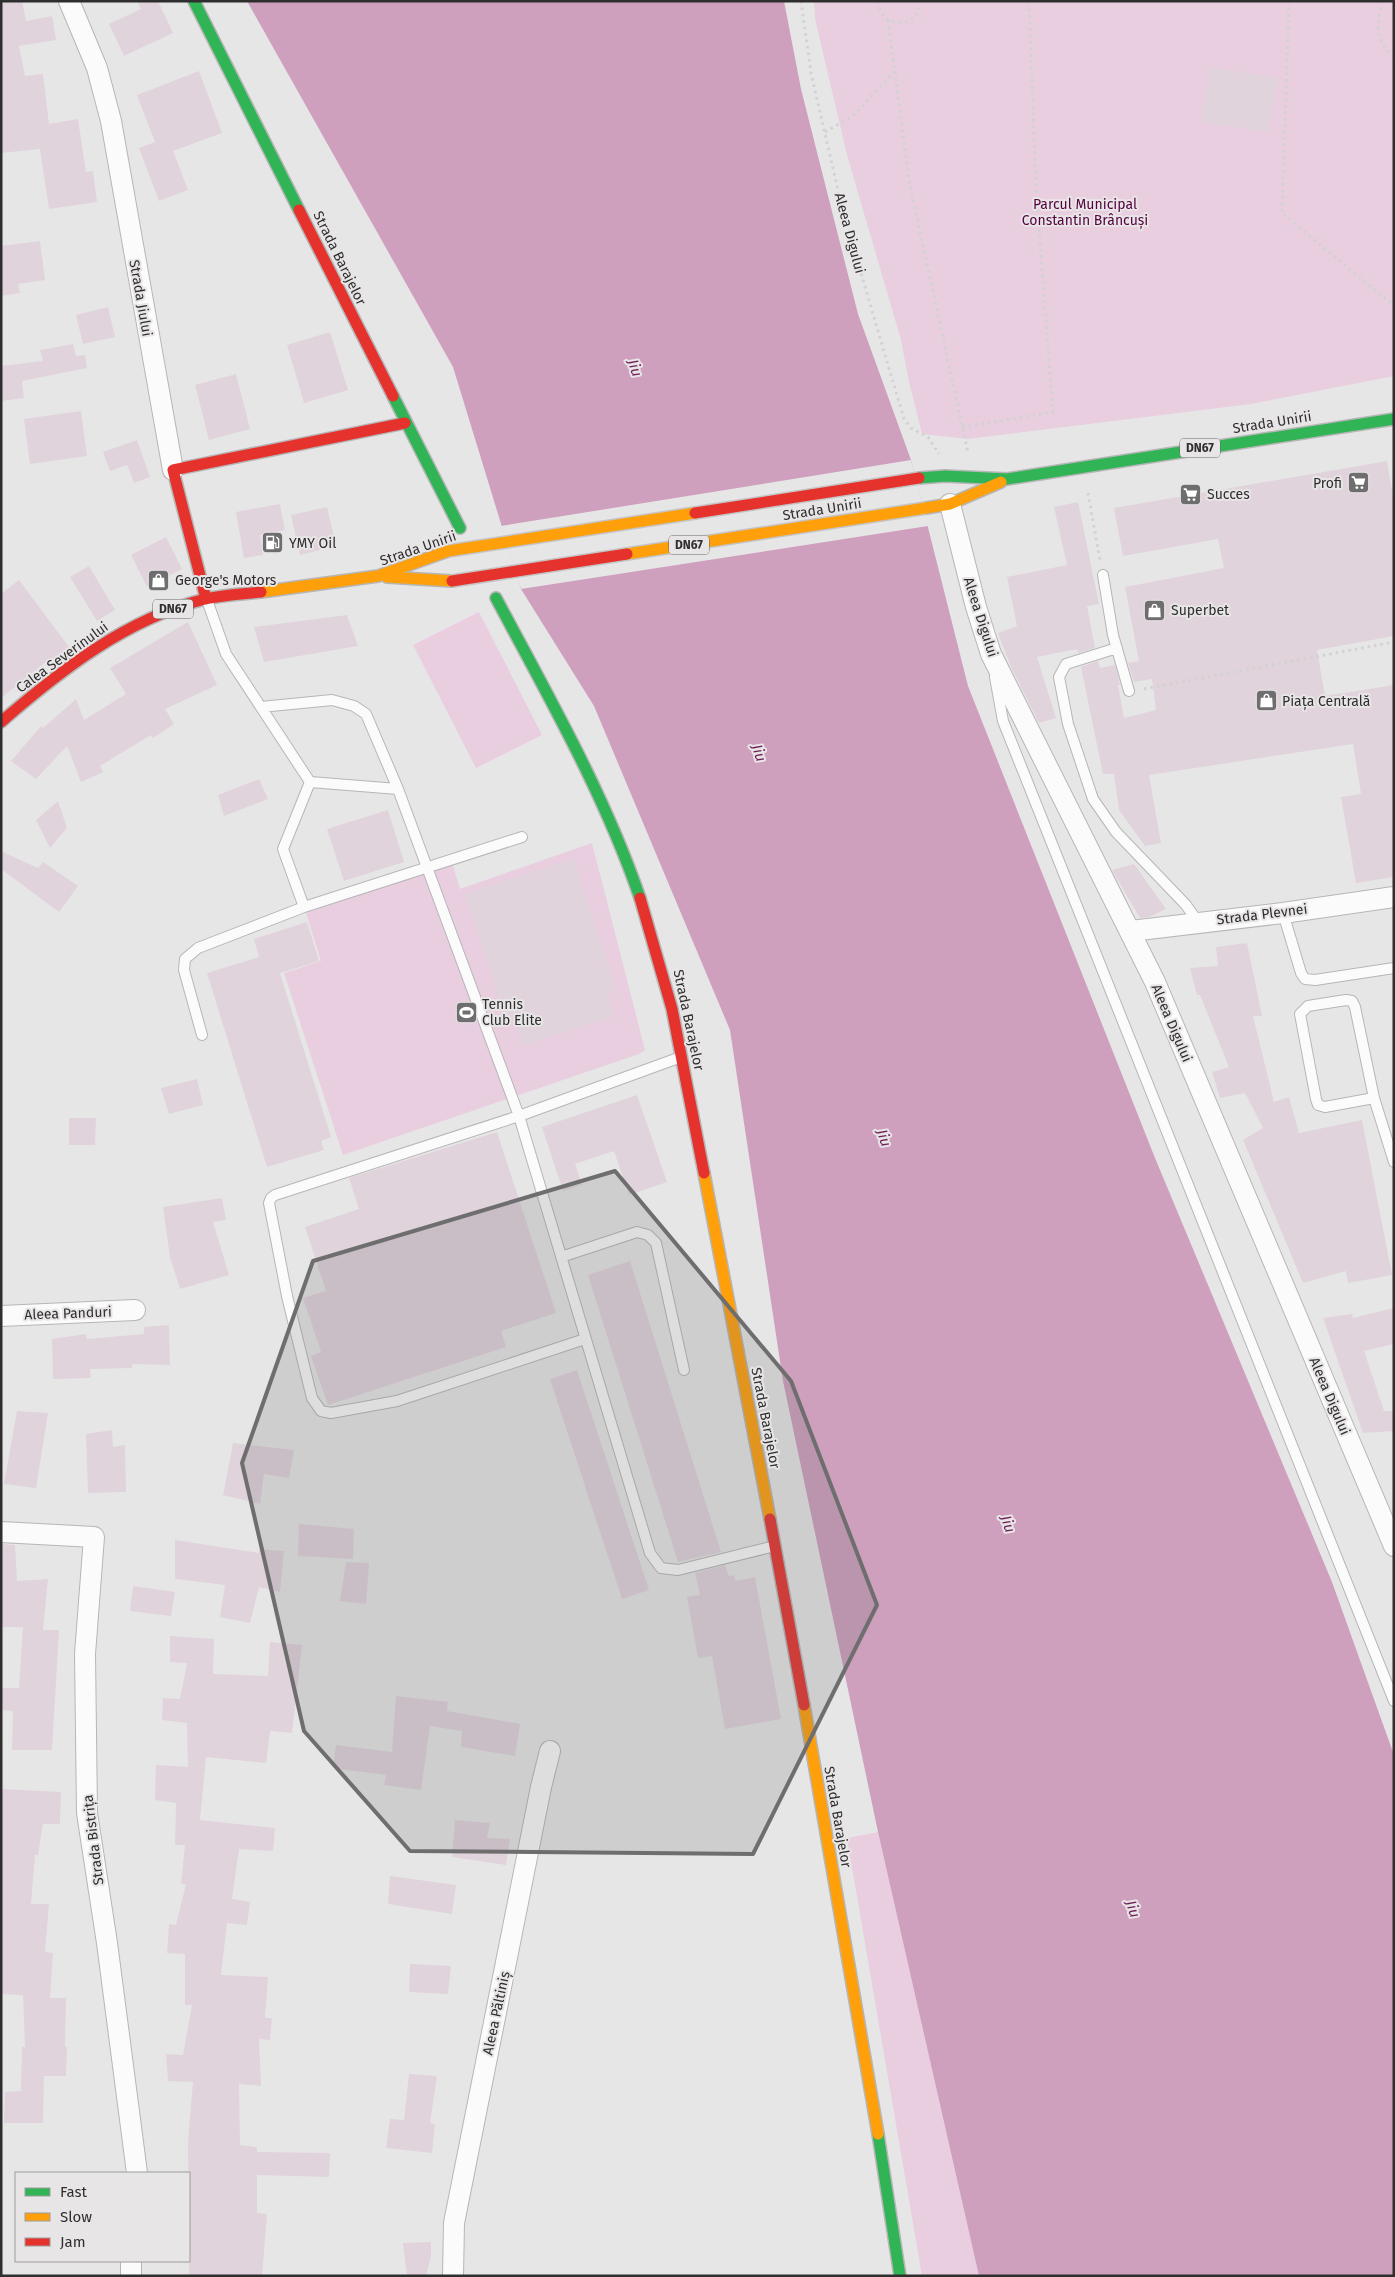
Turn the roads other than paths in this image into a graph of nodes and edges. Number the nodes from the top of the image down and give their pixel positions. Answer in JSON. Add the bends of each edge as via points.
{"nodes":[{"id":1,"x":69,"y":1,"type":"edge"},
{"id":2,"x":194,"y":1,"type":"edge"},
{"id":3,"x":1394,"y":419,"type":"edge"},
{"id":4,"x":405,"y":423,"type":"junction"},
{"id":5,"x":173,"y":470,"type":"junction"},
{"id":6,"x":1006,"y":479,"type":"junction"},
{"id":7,"x":950,"y":504,"type":"junction"},
{"id":8,"x":460,"y":528,"type":"dead end"},
{"id":9,"x":378,"y":576,"type":"junction"},
{"id":10,"x":1103,"y":576,"type":"dead end"},
{"id":11,"x":496,"y":598,"type":"dead end"},
{"id":12,"x":206,"y":599,"type":"junction"},
{"id":13,"x":1117,"y":648,"type":"junction"},
{"id":14,"x":990,"y":654,"type":"junction"},
{"id":15,"x":1129,"y":691,"type":"road end"},
{"id":16,"x":260,"y":707,"type":"junction"},
{"id":17,"x":1,"y":722,"type":"edge"},
{"id":18,"x":310,"y":782,"type":"junction"},
{"id":19,"x":398,"y":789,"type":"junction"},
{"id":20,"x":522,"y":837,"type":"dead end"},
{"id":21,"x":427,"y":866,"type":"junction"},
{"id":22,"x":1394,"y":897,"type":"edge"},
{"id":23,"x":304,"y":907,"type":"junction"},
{"id":24,"x":1283,"y":913,"type":"junction"},
{"id":25,"x":1198,"y":922,"type":"junction"},
{"id":26,"x":1131,"y":930,"type":"junction"},
{"id":27,"x":1394,"y":968,"type":"edge"},
{"id":28,"x":202,"y":1035,"type":"dead end"},
{"id":29,"x":682,"y":1057,"type":"junction"},
{"id":30,"x":1374,"y":1098,"type":"junction"},
{"id":31,"x":519,"y":1116,"type":"junction"},
{"id":32,"x":1393,"y":1156,"type":"edge"},
{"id":33,"x":561,"y":1257,"type":"junction"},
{"id":34,"x":135,"y":1310,"type":"dead end"},
{"id":35,"x":1,"y":1316,"type":"edge"},
{"id":36,"x":585,"y":1339,"type":"junction"},
{"id":37,"x":684,"y":1370,"type":"dead end"},
{"id":38,"x":1,"y":1532,"type":"edge"},
{"id":39,"x":776,"y":1546,"type":"junction"},
{"id":40,"x":1394,"y":1546,"type":"edge"},
{"id":41,"x":1394,"y":1701,"type":"edge"},
{"id":42,"x":550,"y":1751,"type":"dead end"},
{"id":43,"x":136,"y":2172,"type":"edge"},
{"id":44,"x":132,"y":2262,"type":"edge"},
{"id":45,"x":131,"y":2276,"type":"edge"},
{"id":46,"x":453,"y":2276,"type":"edge"},
{"id":47,"x":900,"y":2276,"type":"edge"}],
"edges":[{"from":1,"to":5,"type":"street","name":"Strada Jiului","via":[[97,68],[111,121]]},
{"from":2,"to":4,"type":"main road","name":"Strada Barajelor"},
{"from":3,"to":6,"type":"main road","name":"Strada Unirii","number":"DN67"},
{"from":4,"to":5,"type":"main road"},
{"from":4,"to":8,"type":"main road","name":"Strada Barajelor"},
{"from":5,"to":12,"type":"main road","name":"Strada Jiului"},
{"from":6,"to":7,"type":"main road","name":"Strada Unirii","number":"DN67"},
{"from":6,"to":9,"type":"main road","name":"Strada Unirii","number":"DN67","bridge":true,"via":[[918,478],[448,551]]},
{"from":7,"to":9,"type":"main road","name":"Strada Unirii","number":"DN67","bridge":true,"via":[[452,581]]},
{"from":7,"to":14,"type":"street","name":"Aleea Digului"},
{"from":9,"to":12,"type":"main road","name":"Calea Severinului","number":"DN67"},
{"from":10,"to":13,"type":"lane"},
{"from":11,"to":29,"type":"main road","name":"Strada Barajelor","via":[[581,758],[628,864],[662,967]]},
{"from":12,"to":16,"type":"lane","via":[[226,654]]},
{"from":12,"to":17,"type":"main road","name":"Calea Severinului","number":"DN67","via":[[140,622],[94,649],[45,684]]},
{"from":13,"to":15,"type":"lane"},
{"from":13,"to":25,"type":"lane","via":[[1066,664],[1059,677],[1068,724],[1093,799],[1116,832],[1180,898]]},
{"from":14,"to":26,"type":"street","name":"Aleea Digului"},
{"from":14,"to":41,"type":"lane","via":[[1003,720]]},
{"from":16,"to":18,"type":"lane"},
{"from":16,"to":19,"type":"lane","via":[[332,700],[354,706],[366,714]]},
{"from":18,"to":19,"type":"lane"},
{"from":18,"to":23,"type":"lane","via":[[283,849]]},
{"from":19,"to":21,"type":"lane"},
{"from":20,"to":21,"type":"lane"},
{"from":21,"to":23,"type":"lane"},
{"from":21,"to":31,"type":"lane"},
{"from":22,"to":24,"type":"street","name":"Strada Plevnei"},
{"from":23,"to":28,"type":"lane","via":[[198,948],[185,959],[184,970]]},
{"from":24,"to":25,"type":"street","name":"Strada Plevnei"},
{"from":24,"to":27,"type":"lane","via":[[1305,979]]},
{"from":25,"to":26,"type":"street","name":"Strada Plevnei"},
{"from":26,"to":40,"type":"street","name":"Aleea Digului"},
{"from":29,"to":31,"type":"lane"},
{"from":29,"to":39,"type":"main road","name":"Strada Barajelor"},
{"from":30,"to":30,"type":"lane","via":[[1352,1001],[1308,1006],[1302,1010],[1300,1014],[1318,1104],[1325,1107]]},
{"from":30,"to":32,"type":"lane"},
{"from":31,"to":33,"type":"lane"},
{"from":31,"to":36,"type":"lane","via":[[270,1198],[287,1296],[312,1398],[321,1411],[331,1413],[397,1401]]},
{"from":33,"to":36,"type":"lane"},
{"from":33,"to":37,"type":"lane","via":[[637,1232],[656,1242]]},
{"from":34,"to":35,"type":"street","name":"Aleea Panduri"},
{"from":36,"to":39,"type":"lane","via":[[650,1553],[661,1568],[678,1570]]},
{"from":38,"to":43,"type":"street","name":"Strada Bistrița","via":[[94,1536],[85,1654],[87,1813]]},
{"from":39,"to":47,"type":"main road","name":"Strada Barajelor"},
{"from":42,"to":46,"type":"street","name":"Aleea Păltiniș","via":[[454,2223]]},
{"from":44,"to":45,"type":"street"}]}
